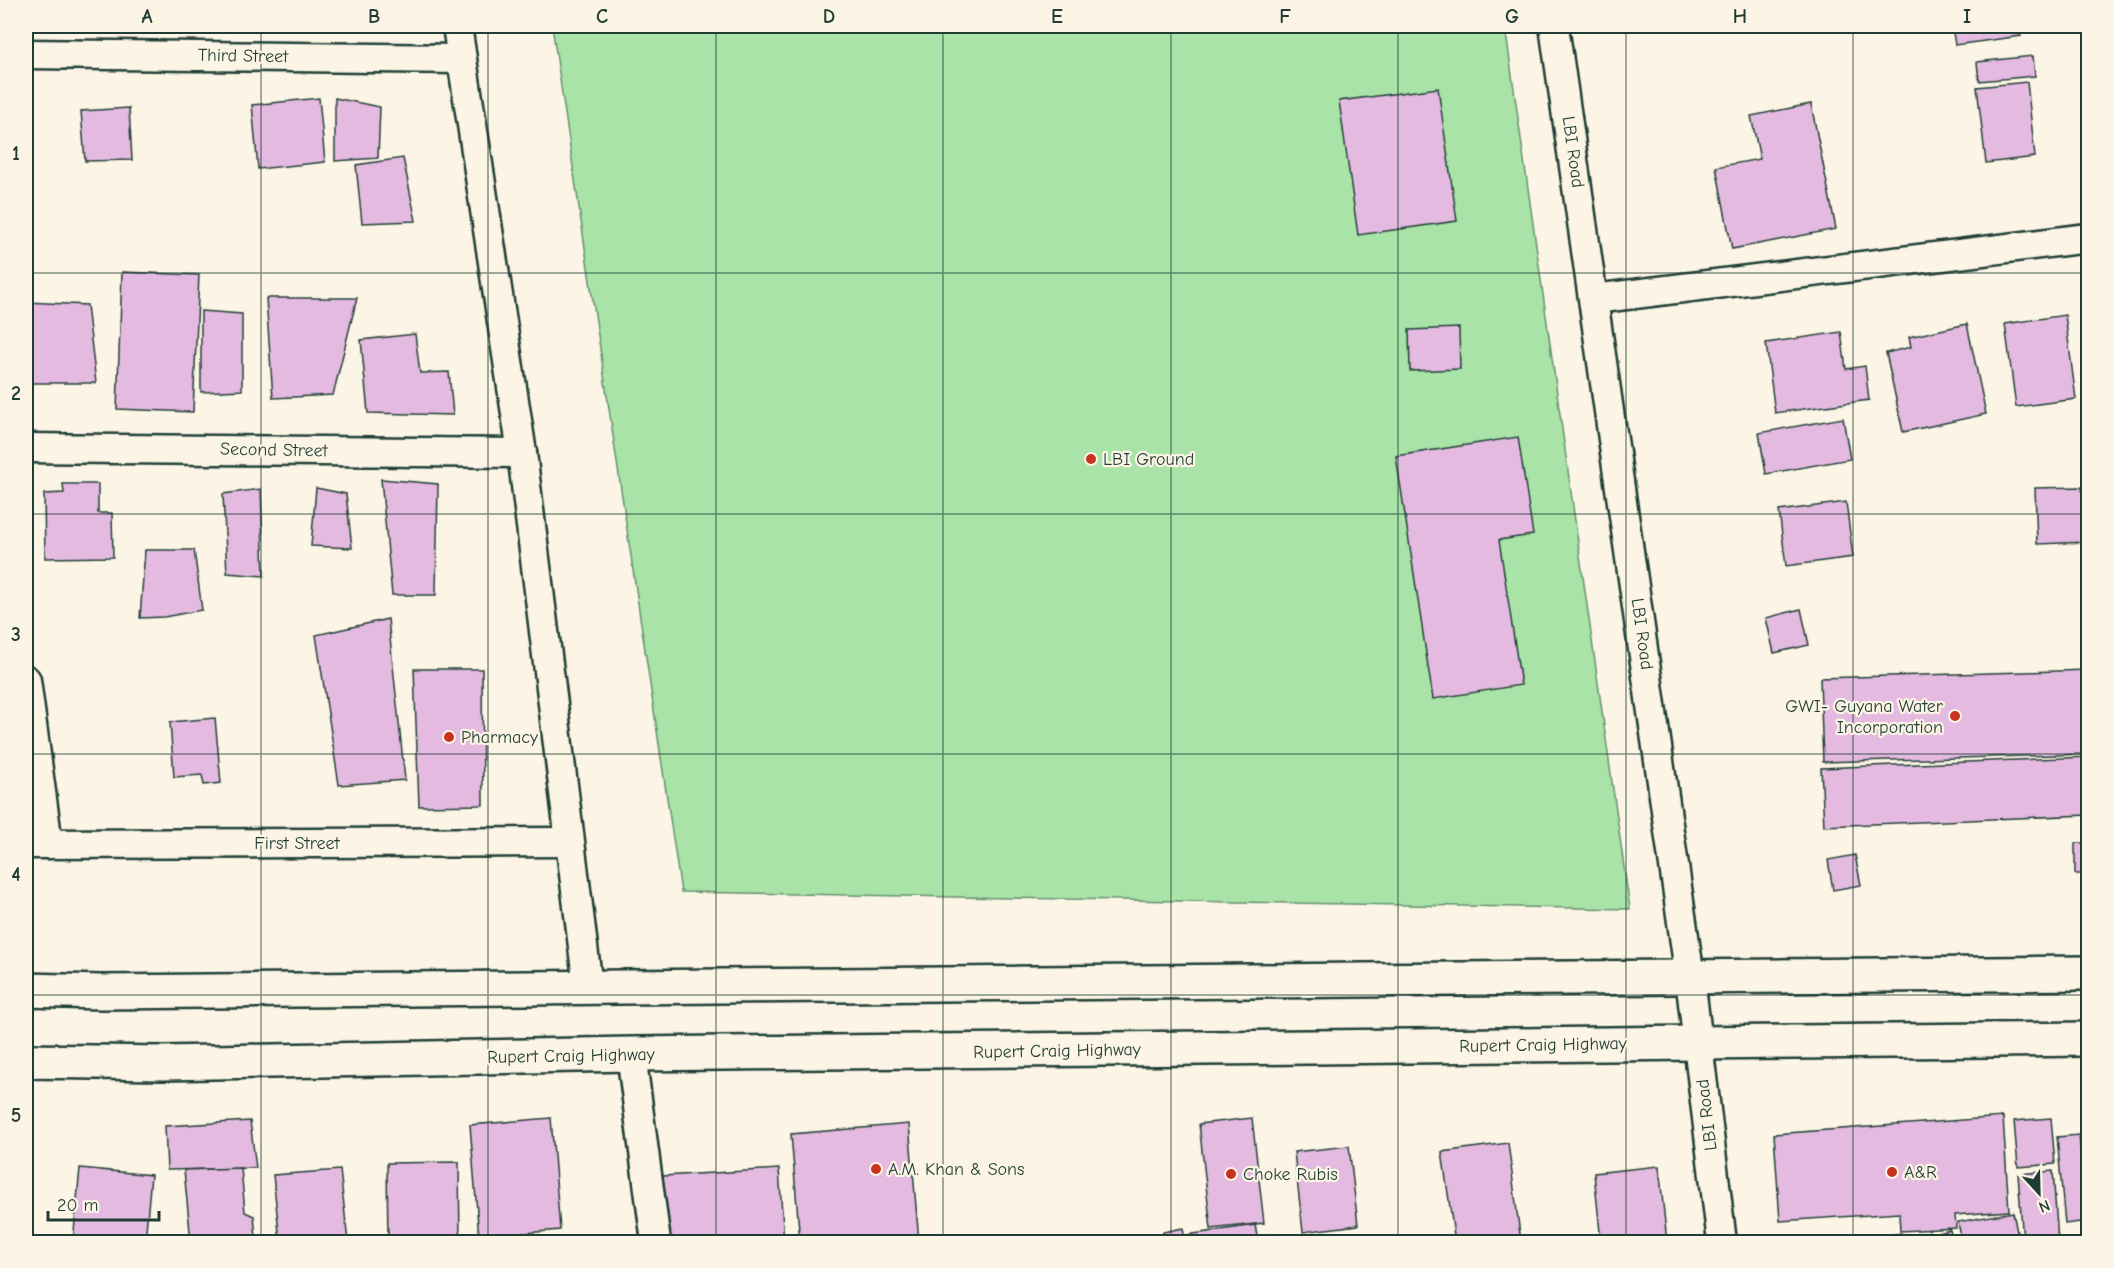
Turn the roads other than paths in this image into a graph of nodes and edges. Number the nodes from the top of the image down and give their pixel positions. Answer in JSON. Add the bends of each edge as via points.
{"nodes":[{"id":1,"x":457,"y":26,"type":"edge"},
{"id":2,"x":1554,"y":26,"type":"edge"},
{"id":3,"x":26,"y":54,"type":"edge"},
{"id":4,"x":461,"y":59,"type":"junction"},
{"id":5,"x":2088,"y":238,"type":"edge"},
{"id":6,"x":1594,"y":299,"type":"junction"},
{"id":7,"x":26,"y":448,"type":"edge"},
{"id":8,"x":522,"y":453,"type":"junction"},
{"id":9,"x":26,"y":680,"type":"edge"},
{"id":10,"x":568,"y":842,"type":"junction"},
{"id":11,"x":37,"y":844,"type":"edge"},
{"id":12,"x":2088,"y":974,"type":"edge"},
{"id":13,"x":1690,"y":978,"type":"junction"},
{"id":14,"x":588,"y":987,"type":"junction"},
{"id":15,"x":26,"y":990,"type":"edge"},
{"id":16,"x":2088,"y":1039,"type":"edge"},
{"id":17,"x":1699,"y":1042,"type":"junction"},
{"id":18,"x":631,"y":1054,"type":"junction"},
{"id":19,"x":26,"y":1061,"type":"edge"},
{"id":20,"x":656,"y":1242,"type":"edge"},
{"id":21,"x":1722,"y":1242,"type":"edge"}],
"edges":[{"from":1,"to":4,"type":"street"},
{"from":2,"to":6,"type":"street","name":"LBI Road"},
{"from":3,"to":4,"type":"street","name":"Third Street"},
{"from":4,"to":8,"type":"street"},
{"from":5,"to":6,"type":"street"},
{"from":6,"to":13,"type":"street","name":"LBI Road"},
{"from":7,"to":8,"type":"street","name":"Second Street"},
{"from":8,"to":10,"type":"street"},
{"from":9,"to":11,"type":"street"},
{"from":10,"to":11,"type":"street","name":"First Street"},
{"from":10,"to":14,"type":"street"},
{"from":12,"to":13,"type":"main road"},
{"from":13,"to":14,"type":"main road"},
{"from":13,"to":17,"type":"street","name":"LBI Road"},
{"from":14,"to":15,"type":"main road"},
{"from":16,"to":17,"type":"main road","name":"Rupert Craig Highway"},
{"from":17,"to":18,"type":"main road","name":"Rupert Craig Highway"},
{"from":17,"to":21,"type":"street","name":"LBI Road"},
{"from":18,"to":19,"type":"main road","name":"Rupert Craig Highway"},
{"from":18,"to":20,"type":"street"}]}
